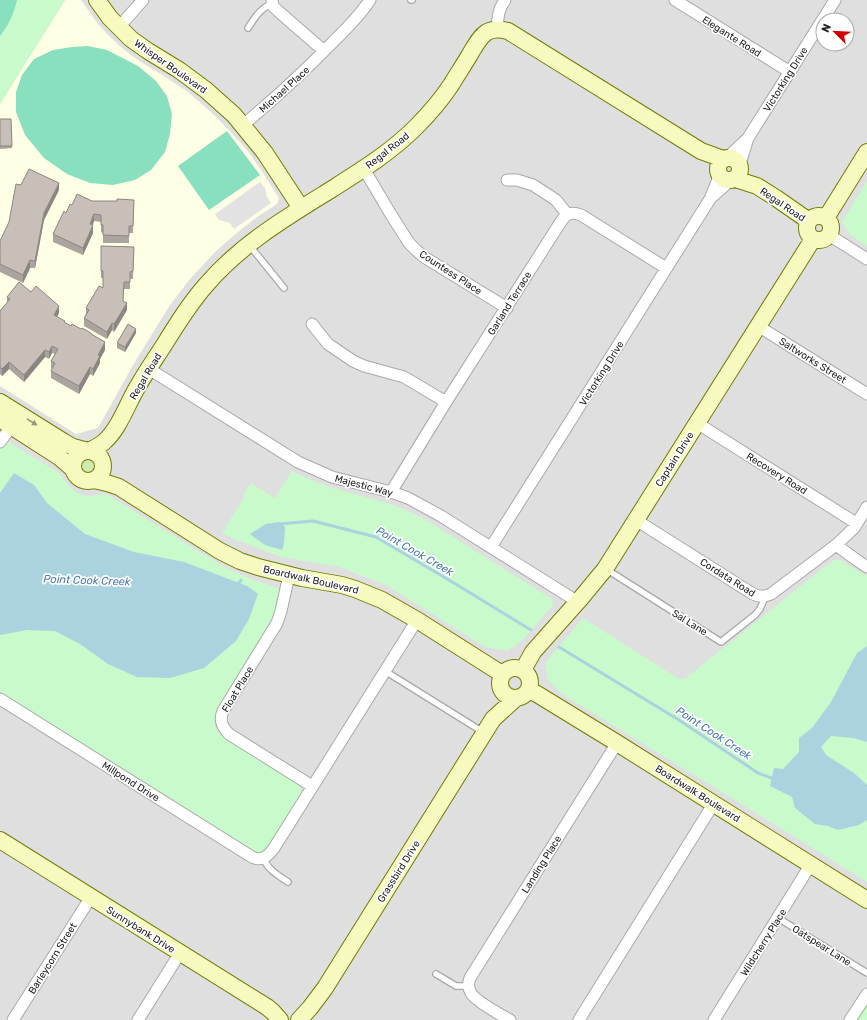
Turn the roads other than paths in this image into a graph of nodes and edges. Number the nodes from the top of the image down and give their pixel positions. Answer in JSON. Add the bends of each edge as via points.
{"nodes":[{"id":1,"x":97,"y":0,"type":"edge"},
{"id":2,"x":143,"y":0,"type":"edge"},
{"id":3,"x":370,"y":0,"type":"edge"},
{"id":4,"x":504,"y":0,"type":"edge"},
{"id":5,"x":675,"y":0,"type":"edge"},
{"id":6,"x":835,"y":0,"type":"edge"},
{"id":7,"x":272,"y":1,"type":"edge"},
{"id":8,"x":119,"y":27,"type":"junction"},
{"id":9,"x":248,"y":28,"type":"dead end"},
{"id":10,"x":497,"y":29,"type":"junction"},
{"id":11,"x":324,"y":51,"type":"junction"},
{"id":12,"x":790,"y":72,"type":"junction"},
{"id":13,"x":243,"y":125,"type":"junction"},
{"id":14,"x":867,"y":152,"type":"edge"},
{"id":15,"x":364,"y":169,"type":"junction"},
{"id":16,"x":729,"y":169,"type":"junction"},
{"id":17,"x":507,"y":180,"type":"dead end"},
{"id":18,"x":301,"y":208,"type":"junction"},
{"id":19,"x":567,"y":214,"type":"junction"},
{"id":20,"x":826,"y":218,"type":"junction"},
{"id":21,"x":809,"y":221,"type":"junction"},
{"id":22,"x":829,"y":235,"type":"junction"},
{"id":23,"x":813,"y":239,"type":"junction"},
{"id":24,"x":248,"y":244,"type":"junction"},
{"id":25,"x":867,"y":259,"type":"edge"},
{"id":26,"x":666,"y":268,"type":"junction"},
{"id":27,"x":284,"y":288,"type":"dead end"},
{"id":28,"x":507,"y":308,"type":"junction"},
{"id":29,"x":312,"y":324,"type":"dead end"},
{"id":30,"x":758,"y":326,"type":"junction"},
{"id":31,"x":149,"y":369,"type":"junction"},
{"id":32,"x":867,"y":394,"type":"edge"},
{"id":33,"x":0,"y":402,"type":"edge"},
{"id":34,"x":446,"y":402,"type":"junction"},
{"id":35,"x":697,"y":423,"type":"junction"},
{"id":36,"x":4,"y":426,"type":"edge"},
{"id":37,"x":110,"y":436,"type":"junction"},
{"id":38,"x":0,"y":442,"type":"edge"},
{"id":39,"x":88,"y":451,"type":"junction"},
{"id":40,"x":103,"y":463,"type":"junction"},
{"id":41,"x":73,"y":469,"type":"junction"},
{"id":42,"x":94,"y":480,"type":"junction"},
{"id":43,"x":119,"y":487,"type":"junction"},
{"id":44,"x":391,"y":492,"type":"junction"},
{"id":45,"x":867,"y":507,"type":"edge"},
{"id":46,"x":636,"y":520,"type":"junction"},
{"id":47,"x":856,"y":523,"type":"junction"},
{"id":48,"x":836,"y":545,"type":"junction"},
{"id":49,"x":491,"y":547,"type":"junction"},
{"id":50,"x":867,"y":567,"type":"edge"},
{"id":51,"x":605,"y":569,"type":"junction"},
{"id":52,"x":289,"y":575,"type":"junction"},
{"id":53,"x":765,"y":597,"type":"junction"},
{"id":54,"x":578,"y":602,"type":"junction"},
{"id":55,"x":417,"y":620,"type":"junction"},
{"id":56,"x":384,"y":670,"type":"junction"},
{"id":57,"x":523,"y":670,"type":"junction"},
{"id":58,"x":502,"y":674,"type":"junction"},
{"id":59,"x":502,"y":691,"type":"junction"},
{"id":60,"x":522,"y":694,"type":"junction"},
{"id":61,"x":0,"y":699,"type":"edge"},
{"id":62,"x":493,"y":719,"type":"junction"},
{"id":63,"x":484,"y":733,"type":"junction"},
{"id":64,"x":617,"y":743,"type":"junction"},
{"id":65,"x":312,"y":786,"type":"junction"},
{"id":66,"x":714,"y":803,"type":"junction"},
{"id":67,"x":0,"y":842,"type":"edge"},
{"id":68,"x":264,"y":859,"type":"junction"},
{"id":69,"x":811,"y":864,"type":"junction"},
{"id":70,"x":288,"y":882,"type":"dead end"},
{"id":71,"x":91,"y":897,"type":"junction"},
{"id":72,"x":867,"y":900,"type":"edge"},
{"id":73,"x":778,"y":918,"type":"junction"},
{"id":74,"x":180,"y":953,"type":"junction"},
{"id":75,"x":867,"y":973,"type":"edge"},
{"id":76,"x":436,"y":974,"type":"dead end"},
{"id":77,"x":469,"y":986,"type":"junction"},
{"id":78,"x":867,"y":994,"type":"edge"},
{"id":79,"x":14,"y":1020,"type":"edge"},
{"id":80,"x":138,"y":1020,"type":"edge"},
{"id":81,"x":280,"y":1020,"type":"edge"},
{"id":82,"x":299,"y":1020,"type":"edge"},
{"id":83,"x":510,"y":1020,"type":"edge"},
{"id":84,"x":579,"y":1020,"type":"edge"},
{"id":85,"x":714,"y":1020,"type":"edge"},
{"id":86,"x":850,"y":1020,"type":"edge"}],
"edges":[{"from":1,"to":8,"type":"street","name":"Whisper Boulevard"},
{"from":2,"to":8,"type":"street"},
{"from":3,"to":11,"type":"street","name":"Michael Place","via":[[356,19]]},
{"from":4,"to":10,"type":"street","via":[[499,11]]},
{"from":5,"to":12,"type":"street","name":"Elegante Road"},
{"from":6,"to":12,"type":"street","name":"Victorking Drive"},
{"from":7,"to":9,"type":"lane","via":[[259,12]]},
{"from":7,"to":11,"type":"street","via":[[278,11]]},
{"from":8,"to":13,"type":"street","name":"Whisper Boulevard","via":[[131,39],[206,90]]},
{"from":10,"to":15,"type":"street","name":"Regal Road","via":[[489,30],[482,36],[450,87],[416,126]]},
{"from":10,"to":16,"type":"street","name":"Regal Road","via":[[514,34]]},
{"from":11,"to":13,"type":"street","name":"Michael Place","via":[[280,94]]},
{"from":12,"to":16,"type":"street","name":"Victorking Drive"},
{"from":13,"to":18,"type":"street","name":"Whisper Boulevard"},
{"from":14,"to":20,"type":"street"},
{"from":15,"to":18,"type":"street","name":"Regal Road"},
{"from":15,"to":28,"type":"street","name":"Countess Place","via":[[409,243],[416,250]]},
{"from":16,"to":21,"type":"street","name":"Regal Road"},
{"from":16,"to":26,"type":"street","name":"Victorking Drive"},
{"from":17,"to":19,"type":"street","via":[[533,185],[556,200]]},
{"from":18,"to":24,"type":"street","name":"Regal Road"},
{"from":19,"to":26,"type":"street","via":[[581,215]]},
{"from":19,"to":28,"type":"street","name":"Garland Terrace"},
{"from":20,"to":21,"type":"street","via":[[818,216]]},
{"from":20,"to":22,"type":"street","via":[[830,224]]},
{"from":21,"to":23,"type":"street","via":[[807,231]]},
{"from":22,"to":23,"type":"street","via":[[826,239]]},
{"from":22,"to":25,"type":"street"},
{"from":23,"to":30,"type":"street","name":"Captain Drive"},
{"from":24,"to":27,"type":"lane"},
{"from":24,"to":31,"type":"street","name":"Regal Road","via":[[216,273],[194,300]]},
{"from":26,"to":49,"type":"street","name":"Victorking Drive"},
{"from":28,"to":34,"type":"street","name":"Garland Terrace"},
{"from":29,"to":34,"type":"street","via":[[328,344],[353,361],[404,377]]},
{"from":30,"to":32,"type":"street","name":"Saltworks Street"},
{"from":30,"to":35,"type":"street","name":"Captain Drive"},
{"from":31,"to":37,"type":"street","name":"Regal Road"},
{"from":31,"to":44,"type":"street","name":"Majestic Way","via":[[298,462],[332,477]]},
{"from":33,"to":39,"type":"street","one_way":true,"via":[[64,442]]},
{"from":34,"to":44,"type":"street","name":"Garland Terrace"},
{"from":35,"to":46,"type":"street","name":"Captain Drive"},
{"from":35,"to":47,"type":"street","name":"Recovery Road"},
{"from":36,"to":38,"type":"street"},
{"from":36,"to":41,"type":"street","via":[[59,457]]},
{"from":37,"to":39,"type":"street","name":"Regal Road","via":[[99,446]]},
{"from":37,"to":40,"type":"street","name":"Regal Road"},
{"from":39,"to":40,"type":"street","via":[[98,454]]},
{"from":39,"to":41,"type":"street","via":[[78,455]]},
{"from":40,"to":42,"type":"street","via":[[102,474]]},
{"from":40,"to":43,"type":"street","name":"Boardwalk Boulevard"},
{"from":41,"to":42,"type":"street","via":[[81,479]]},
{"from":42,"to":43,"type":"street","name":"Boardwalk Boulevard"},
{"from":43,"to":52,"type":"street","name":"Boardwalk Boulevard","via":[[220,551],[240,561]]},
{"from":44,"to":49,"type":"street","name":"Majestic Way","via":[[408,498]]},
{"from":45,"to":47,"type":"street","name":"Cordata Road"},
{"from":46,"to":51,"type":"street","name":"Captain Drive"},
{"from":46,"to":53,"type":"street","name":"Cordata Road","via":[[753,594]]},
{"from":47,"to":48,"type":"street","name":"Cordata Road"},
{"from":48,"to":50,"type":"street"},
{"from":48,"to":53,"type":"street","name":"Cordata Road"},
{"from":49,"to":54,"type":"street","name":"Majestic Way"},
{"from":51,"to":53,"type":"lane","name":"Sal Lane","via":[[722,642],[755,615]]},
{"from":51,"to":54,"type":"street","name":"Captain Drive"},
{"from":52,"to":55,"type":"street","name":"Boardwalk Boulevard","via":[[355,589],[382,600]]},
{"from":52,"to":65,"type":"street","name":"Float Place","via":[[277,623],[226,706],[221,720],[223,728],[229,734]]},
{"from":54,"to":57,"type":"street","name":"Captain Drive","via":[[533,652]]},
{"from":55,"to":56,"type":"street"},
{"from":55,"to":58,"type":"street","name":"Boardwalk Boulevard"},
{"from":56,"to":63,"type":"lane"},
{"from":56,"to":65,"type":"street"},
{"from":57,"to":58,"type":"street","via":[[515,667]]},
{"from":57,"to":60,"type":"street","via":[[530,685]]},
{"from":58,"to":59,"type":"street","via":[[499,682]]},
{"from":59,"to":60,"type":"street","via":[[508,696]]},
{"from":59,"to":62,"type":"street","name":"Grassbird Drive"},
{"from":60,"to":62,"type":"street","name":"Grassbird Drive"},
{"from":60,"to":64,"type":"street","name":"Boardwalk Boulevard","via":[[537,694]]},
{"from":61,"to":68,"type":"street","name":"Millpond Drive","via":[[252,857]]},
{"from":62,"to":63,"type":"street","name":"Grassbird Drive"},
{"from":63,"to":82,"type":"street","name":"Grassbird Drive","via":[[325,988]]},
{"from":64,"to":66,"type":"street","name":"Boardwalk Boulevard"},
{"from":64,"to":77,"type":"street","name":"Landing Place","via":[[472,974]]},
{"from":65,"to":68,"type":"street","via":[[271,852]]},
{"from":66,"to":69,"type":"street","name":"Boardwalk Boulevard"},
{"from":66,"to":84,"type":"street"},
{"from":67,"to":71,"type":"street","name":"Sunnybank Drive"},
{"from":68,"to":70,"type":"lane","via":[[273,872]]},
{"from":69,"to":72,"type":"street","name":"Boardwalk Boulevard"},
{"from":69,"to":73,"type":"street","name":"Wildcherry Place"},
{"from":71,"to":74,"type":"street","name":"Sunnybank Drive"},
{"from":71,"to":79,"type":"street","name":"Barleycorn Street"},
{"from":73,"to":75,"type":"lane","name":"Oatspear Lane"},
{"from":73,"to":85,"type":"street","name":"Wildcherry Place"},
{"from":74,"to":80,"type":"street"},
{"from":74,"to":81,"type":"street","name":"Sunnybank Drive","via":[[273,1012]]},
{"from":76,"to":77,"type":"lane","via":[[456,986]]},
{"from":77,"to":83,"type":"street","via":[[476,999]]},
{"from":78,"to":86,"type":"street"}]}
